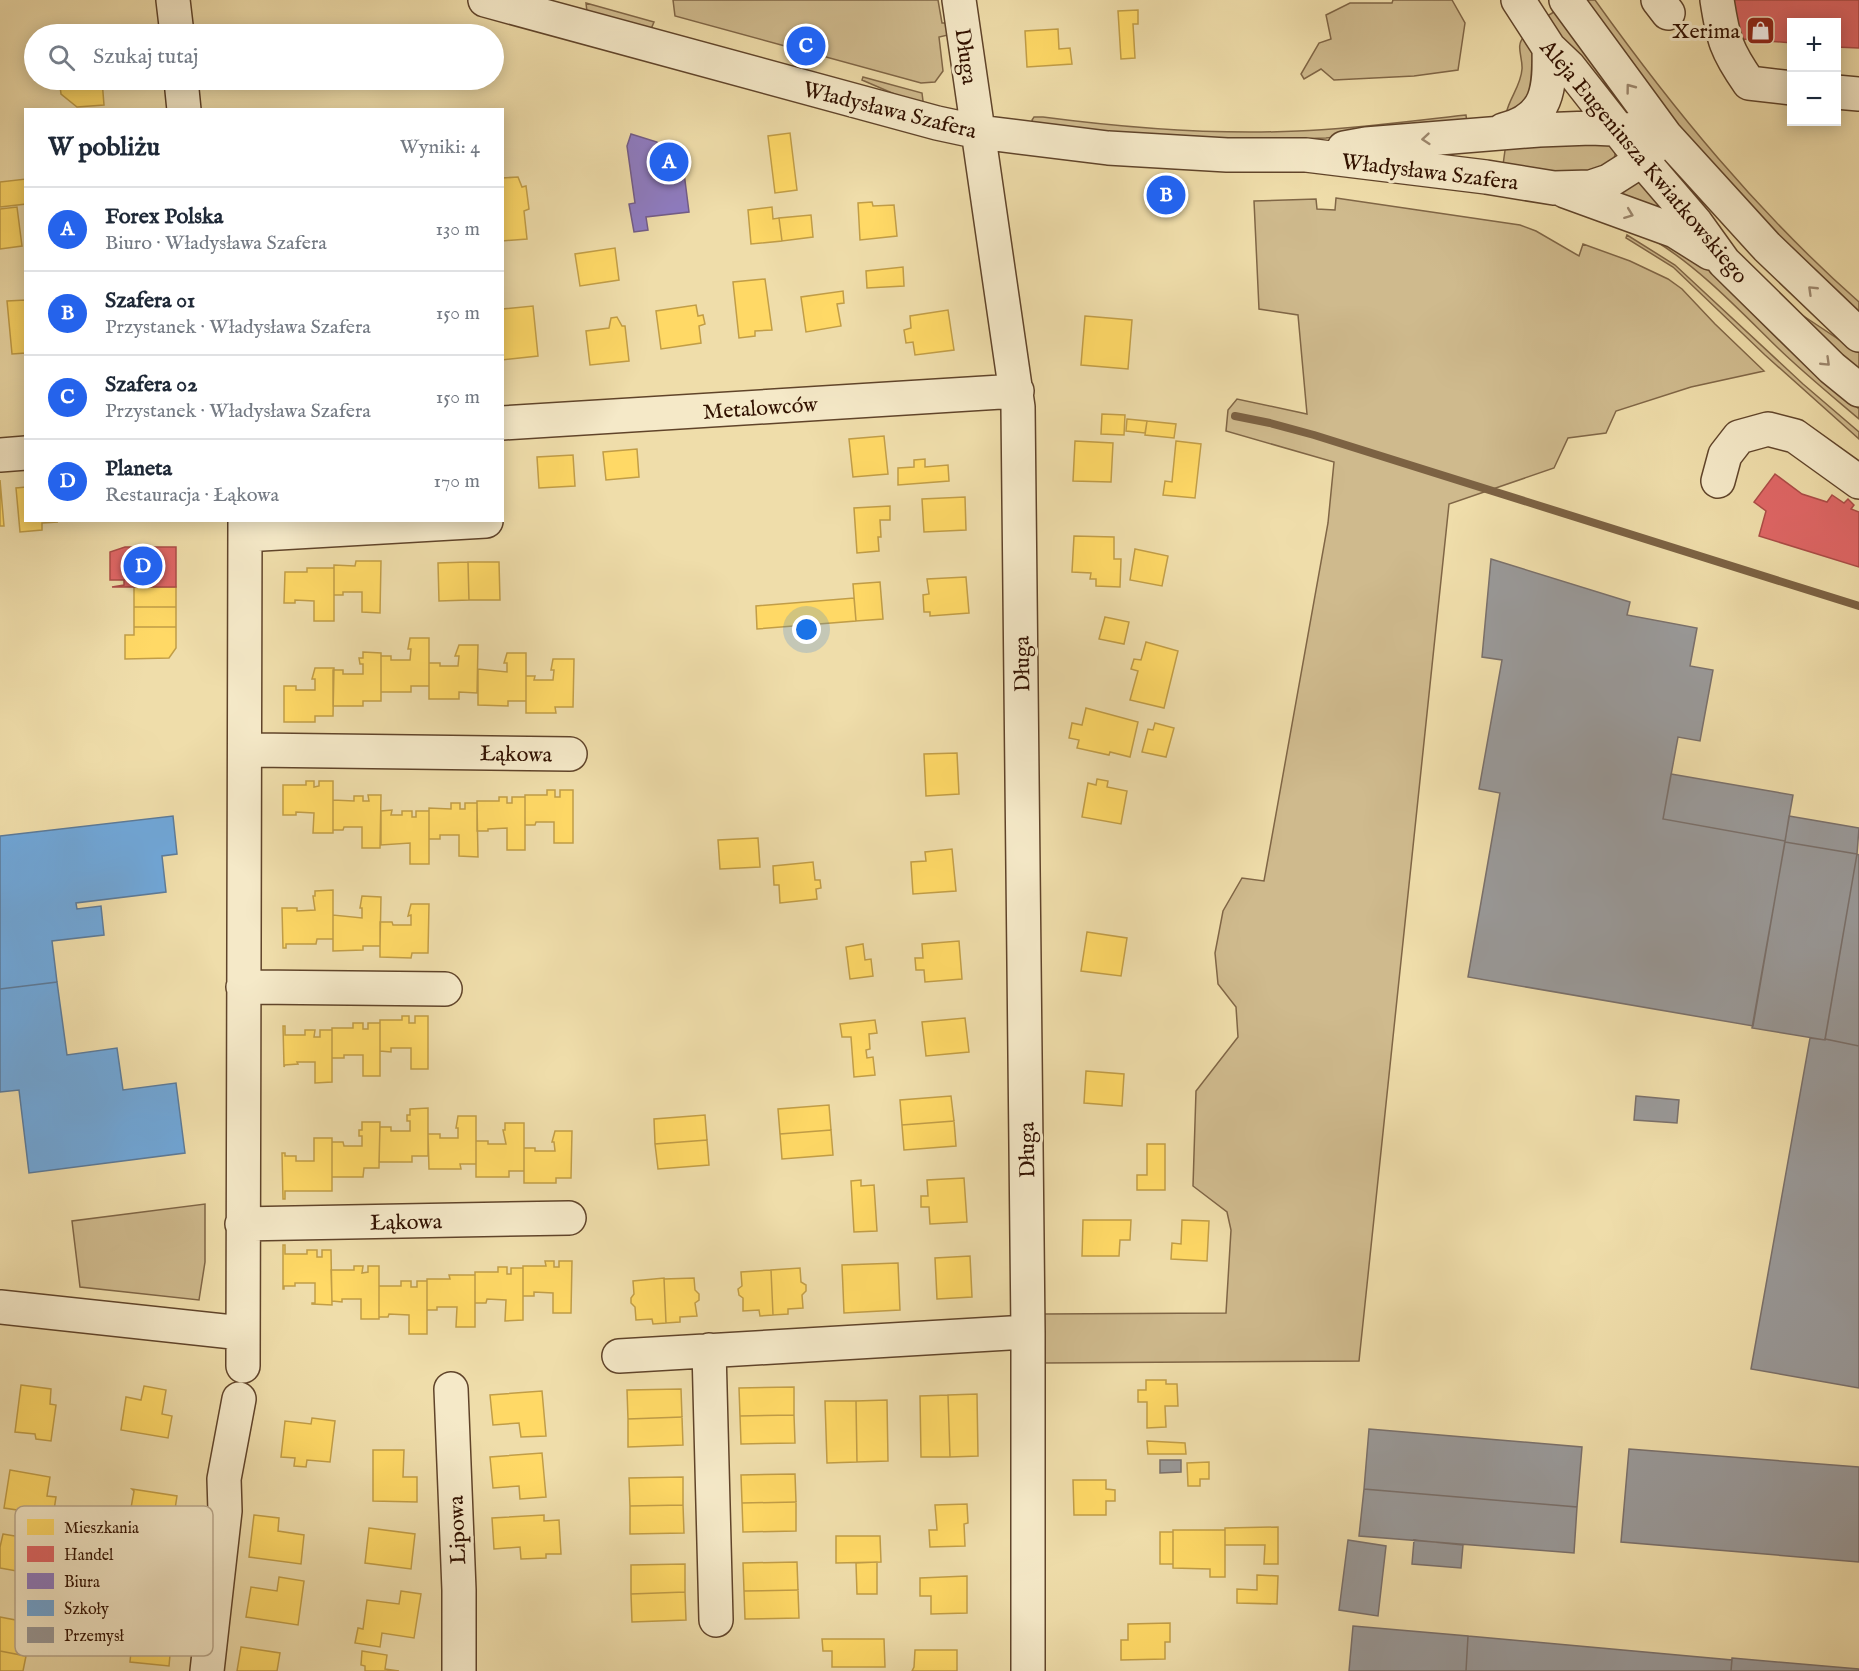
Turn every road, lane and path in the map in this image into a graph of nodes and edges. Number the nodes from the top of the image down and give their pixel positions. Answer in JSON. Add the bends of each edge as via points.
{"nodes":[{"id":1,"x":173,"y":0,"type":"edge"},
{"id":2,"x":484,"y":0,"type":"edge"},
{"id":3,"x":959,"y":0,"type":"edge"},
{"id":4,"x":1518,"y":0,"type":"edge"},
{"id":5,"x":1566,"y":0,"type":"edge"},
{"id":6,"x":1717,"y":0,"type":"edge"},
{"id":7,"x":568,"y":11,"type":"edge"},
{"id":8,"x":176,"y":24,"type":"edge"},
{"id":9,"x":1548,"y":48,"type":"junction"},
{"id":10,"x":1787,"y":88,"type":"edge"},
{"id":11,"x":182,"y":90,"type":"edge"},
{"id":12,"x":1841,"y":92,"type":"edge"},
{"id":13,"x":1859,"y":94,"type":"edge"},
{"id":14,"x":184,"y":108,"type":"edge"},
{"id":15,"x":1616,"y":129,"type":"junction"},
{"id":16,"x":979,"y":132,"type":"junction"},
{"id":17,"x":1485,"y":134,"type":"junction"},
{"id":18,"x":1665,"y":135,"type":"junction"},
{"id":19,"x":1306,"y":155,"type":"junction"},
{"id":20,"x":1642,"y":160,"type":"junction"},
{"id":21,"x":1554,"y":188,"type":"junction"},
{"id":22,"x":1724,"y":262,"type":"junction"},
{"id":23,"x":1859,"y":335,"type":"edge"},
{"id":24,"x":1859,"y":390,"type":"edge"},
{"id":25,"x":1017,"y":391,"type":"junction"},
{"id":26,"x":504,"y":423,"type":"edge"},
{"id":27,"x":24,"y":453,"type":"edge"},
{"id":28,"x":0,"y":455,"type":"edge"},
{"id":29,"x":1718,"y":482,"type":"dead end"},
{"id":30,"x":1859,"y":482,"type":"edge"},
{"id":31,"x":452,"y":522,"type":"edge"},
{"id":32,"x":245,"y":528,"type":"edge"},
{"id":33,"x":245,"y":750,"type":"junction"},
{"id":34,"x":570,"y":754,"type":"dead end"},
{"id":35,"x":243,"y":987,"type":"junction"},
{"id":36,"x":445,"y":989,"type":"dead end"},
{"id":37,"x":569,"y":1218,"type":"dead end"},
{"id":38,"x":242,"y":1224,"type":"junction"},
{"id":39,"x":0,"y":1307,"type":"edge"},
{"id":40,"x":1028,"y":1332,"type":"junction"},
{"id":41,"x":242,"y":1333,"type":"junction"},
{"id":42,"x":709,"y":1350,"type":"junction"},
{"id":43,"x":619,"y":1356,"type":"dead end"},
{"id":44,"x":243,"y":1366,"type":"dead end"},
{"id":45,"x":451,"y":1389,"type":"dead end"},
{"id":46,"x":239,"y":1399,"type":"dead end"},
{"id":47,"x":213,"y":1618,"type":"edge"},
{"id":48,"x":716,"y":1620,"type":"dead end"},
{"id":49,"x":209,"y":1656,"type":"edge"},
{"id":50,"x":207,"y":1671,"type":"edge"},
{"id":51,"x":459,"y":1671,"type":"edge"},
{"id":52,"x":1029,"y":1671,"type":"edge"}],
"edges":[{"from":1,"to":8,"type":"street"},
{"from":2,"to":7,"type":"street","name":"Władysława Szafera"},
{"from":3,"to":16,"type":"street","name":"Długa"},
{"from":4,"to":9,"type":"street","name":"Aleja Eugeniusza Kwiatkowskiego"},
{"from":18,"to":5,"type":"street","name":"Aleja Eugeniusza Kwiatkowskiego","one_way":true},
{"from":6,"to":10,"type":"street","via":[[1722,36],[1749,83]]},
{"from":7,"to":16,"type":"street","name":"Władysława Szafera","via":[[937,123]]},
{"from":9,"to":15,"type":"street","name":"Aleja Eugeniusza Kwiatkowskiego","via":[[1569,66]]},
{"from":9,"to":17,"type":"street","name":"Władysława Szafera","via":[[1546,96],[1534,116],[1511,128]]},
{"from":11,"to":14,"type":"street"},
{"from":12,"to":13,"type":"street"},
{"from":15,"to":17,"type":"street","name":"Władysława Szafera"},
{"from":15,"to":18,"type":"street","name":"Władysława Szafera"},
{"from":15,"to":20,"type":"street","name":"Aleja Eugeniusza Kwiatkowskiego"},
{"from":16,"to":19,"type":"street","name":"Władysława Szafera","via":[[1161,153]]},
{"from":16,"to":25,"type":"street","name":"Długa"},
{"from":17,"to":19,"type":"street","name":"Władysława Szafera","one_way":true,"via":[[1366,144]]},
{"from":18,"to":20,"type":"street","name":"Władysława Szafera"},
{"from":23,"to":18,"type":"street","name":"Aleja Eugeniusza Kwiatkowskiego","one_way":true,"via":[[1767,247]]},
{"from":19,"to":21,"type":"street","name":"Władysława Szafera"},
{"from":20,"to":21,"type":"street","name":"Władysława Szafera","via":[[1609,181],[1591,187]]},
{"from":20,"to":22,"type":"street","name":"Aleja Eugeniusza Kwiatkowskiego"},
{"from":21,"to":22,"type":"street","name":"Władysława Szafera","one_way":true,"via":[[1675,231]]},
{"from":22,"to":24,"type":"street","name":"Aleja Eugeniusza Kwiatkowskiego","one_way":true},
{"from":25,"to":26,"type":"street","name":"Metalowców"},
{"from":25,"to":40,"type":"street","name":"Długa"},
{"from":27,"to":28,"type":"street"},
{"from":29,"to":30,"type":"street","via":[[1725,455],[1739,437],[1768,429],[1795,436]]},
{"from":31,"to":32,"type":"street"},
{"from":32,"to":33,"type":"street"},
{"from":33,"to":34,"type":"street","name":"Łąkowa"},
{"from":33,"to":35,"type":"street"},
{"from":35,"to":36,"type":"street"},
{"from":35,"to":38,"type":"street"},
{"from":37,"to":38,"type":"street","name":"Łąkowa"},
{"from":38,"to":41,"type":"street"},
{"from":39,"to":41,"type":"street"},
{"from":40,"to":42,"type":"street"},
{"from":40,"to":52,"type":"street","name":"Długa"},
{"from":41,"to":44,"type":"street"},
{"from":42,"to":43,"type":"street"},
{"from":42,"to":48,"type":"street"},
{"from":45,"to":51,"type":"street","name":"Lipowa"},
{"from":46,"to":47,"type":"street","via":[[224,1479],[225,1511]]},
{"from":49,"to":50,"type":"street"}]}
